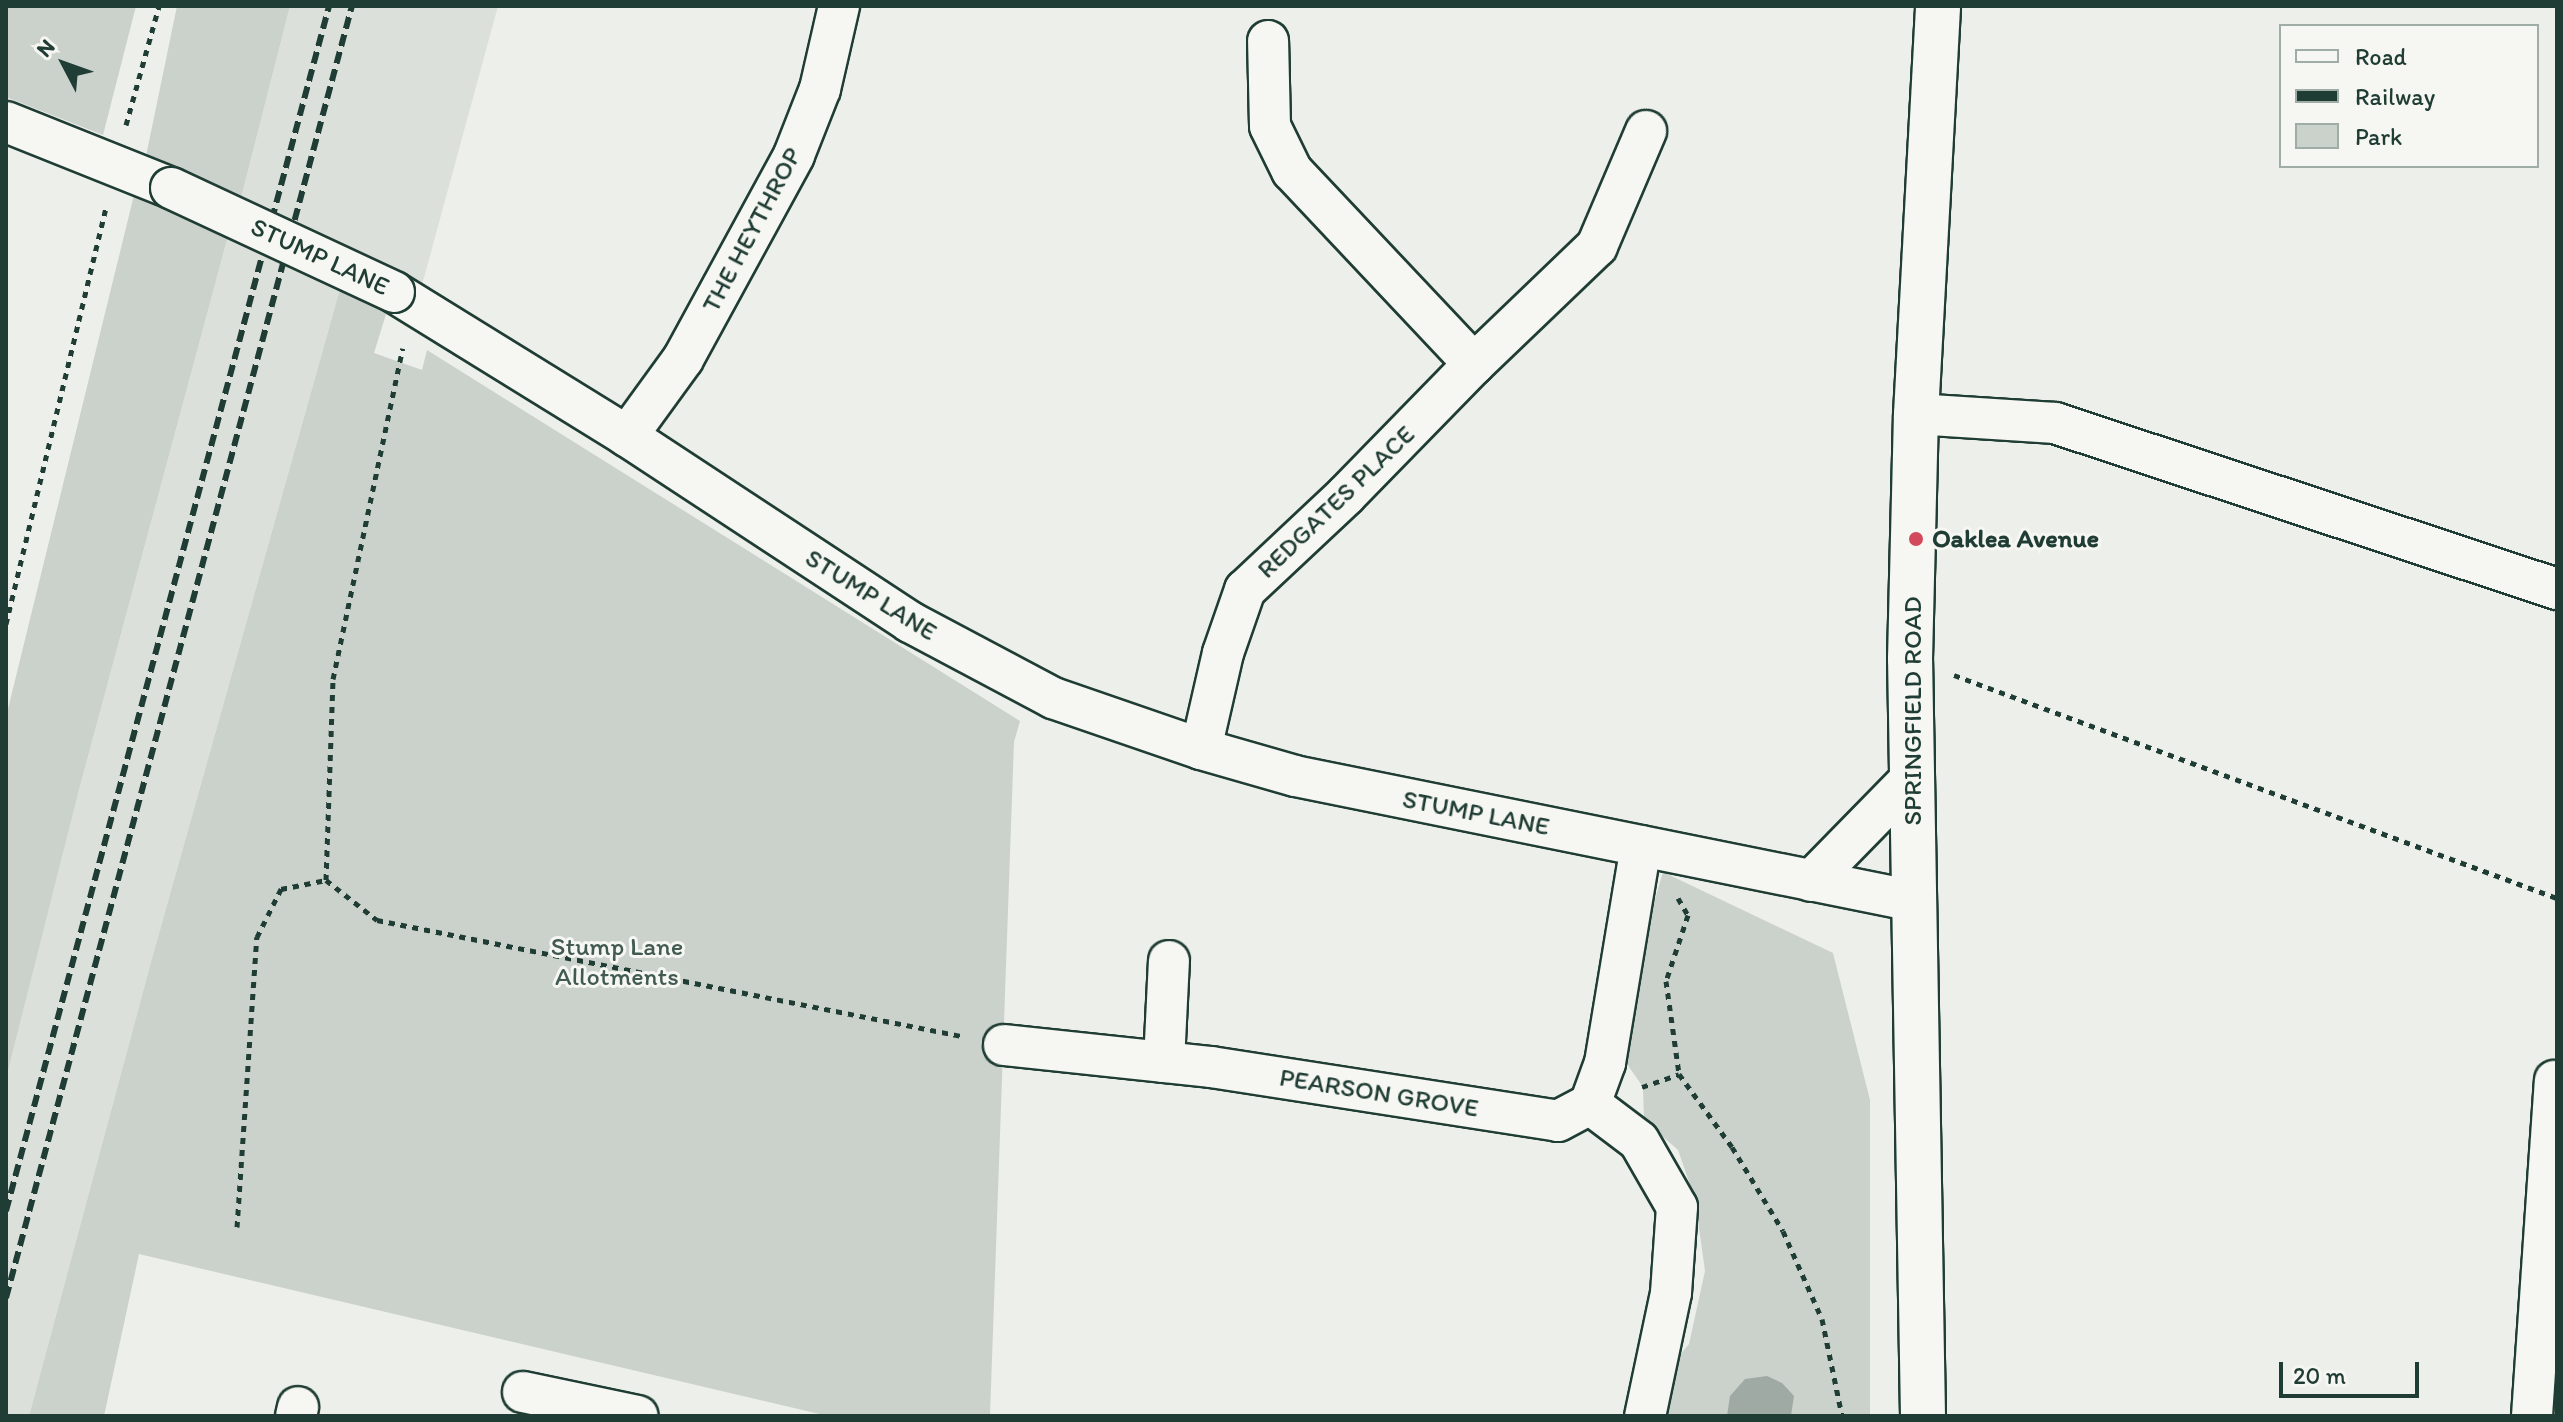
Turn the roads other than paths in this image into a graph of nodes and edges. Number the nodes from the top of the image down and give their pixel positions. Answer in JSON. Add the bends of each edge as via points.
{"nodes":[{"id":1,"x":839,"y":6,"type":"edge"},
{"id":2,"x":1938,"y":6,"type":"edge"},
{"id":3,"x":1268,"y":41,"type":"dead end"},
{"id":4,"x":6,"y":122,"type":"edge"},
{"id":5,"x":1646,"y":131,"type":"dead end"},
{"id":6,"x":1474,"y":364,"type":"junction"},
{"id":7,"x":1916,"y":414,"type":"junction"},
{"id":8,"x":627,"y":436,"type":"junction"},
{"id":9,"x":2557,"y":589,"type":"edge"},
{"id":10,"x":1201,"y":749,"type":"junction"},
{"id":11,"x":1912,"y":778,"type":"junction"},
{"id":12,"x":1641,"y":846,"type":"junction"},
{"id":13,"x":1811,"y":881,"type":"junction"},
{"id":14,"x":1914,"y":901,"type":"junction"},
{"id":15,"x":1169,"y":961,"type":"dead end"},
{"id":16,"x":1004,"y":1045,"type":"road end"},
{"id":17,"x":1164,"y":1062,"type":"junction"},
{"id":18,"x":2555,"y":1081,"type":"dead end"},
{"id":19,"x":1590,"y":1104,"type":"junction"},
{"id":20,"x":523,"y":1392,"type":"dead end"},
{"id":21,"x":638,"y":1416,"type":"edge"},
{"id":22,"x":1645,"y":1416,"type":"edge"},
{"id":23,"x":1923,"y":1416,"type":"edge"},
{"id":24,"x":2532,"y":1416,"type":"edge"}],
"edges":[{"from":1,"to":8,"type":"street","name":"THE HEYTHROP","via":[[820,89],[794,155],[683,359]]},
{"from":2,"to":7,"type":"main road","name":"SPRINGFIELD ROAD"},
{"from":3,"to":6,"type":"street","via":[[1270,126],[1292,171]]},
{"from":4,"to":8,"type":"street","name":"STUMP LANE","bridge":true,"via":[[171,188],[405,297]]},
{"from":5,"to":6,"type":"street","name":"REDGATES PLACE","via":[[1597,246]]},
{"from":6,"to":10,"type":"street","name":"REDGATES PLACE","via":[[1245,590],[1223,653]]},
{"from":7,"to":9,"type":"street","via":[[2055,423]]},
{"from":7,"to":11,"type":"main road","name":"SPRINGFIELD ROAD"},
{"from":8,"to":10,"type":"street","name":"STUMP LANE","via":[[910,622],[983,664],[1053,698]]},
{"from":10,"to":12,"type":"street","name":"STUMP LANE","via":[[1295,776]]},
{"from":11,"to":13,"type":"street"},
{"from":11,"to":14,"type":"main road","name":"SPRINGFIELD ROAD"},
{"from":12,"to":13,"type":"street","name":"STUMP LANE"},
{"from":12,"to":19,"type":"street","via":[[1605,1063]]},
{"from":13,"to":14,"type":"street","name":"STUMP LANE"},
{"from":14,"to":23,"type":"main road","name":"SPRINGFIELD ROAD"},
{"from":15,"to":17,"type":"street"},
{"from":16,"to":17,"type":"street","name":"PEARSON GROVE"},
{"from":17,"to":19,"type":"street","name":"PEARSON GROVE","via":[[1558,1121]]},
{"from":18,"to":24,"type":"street"},
{"from":19,"to":22,"type":"street","via":[[1639,1141],[1677,1207],[1671,1293]]},
{"from":20,"to":21,"type":"street"}]}
